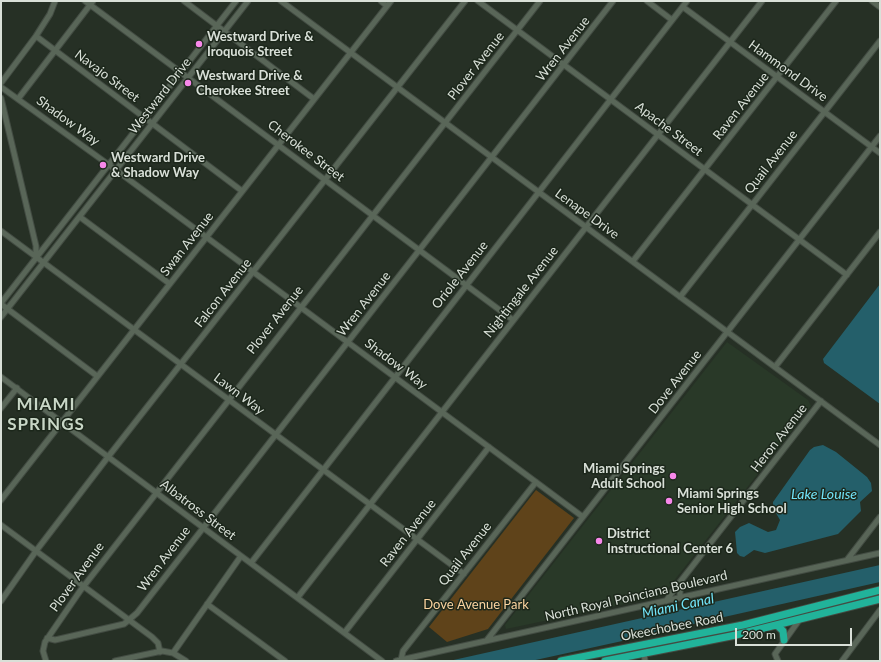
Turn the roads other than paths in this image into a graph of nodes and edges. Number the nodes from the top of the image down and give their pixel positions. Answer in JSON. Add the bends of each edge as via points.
{"nodes":[{"id":1,"x":55,"y":1,"type":"edge"},
{"id":2,"x":85,"y":1,"type":"edge"},
{"id":3,"x":184,"y":1,"type":"edge"},
{"id":4,"x":236,"y":1,"type":"edge"},
{"id":5,"x":248,"y":1,"type":"edge"},
{"id":6,"x":281,"y":1,"type":"edge"},
{"id":7,"x":381,"y":1,"type":"edge"},
{"id":8,"x":465,"y":1,"type":"edge"},
{"id":9,"x":478,"y":1,"type":"edge"},
{"id":10,"x":540,"y":1,"type":"edge"},
{"id":11,"x":614,"y":1,"type":"edge"},
{"id":12,"x":647,"y":1,"type":"edge"},
{"id":13,"x":687,"y":1,"type":"edge"},
{"id":14,"x":762,"y":1,"type":"edge"},
{"id":15,"x":836,"y":1,"type":"edge"},
{"id":16,"x":872,"y":1,"type":"edge"},
{"id":17,"x":92,"y":3,"type":"edge"},
{"id":18,"x":389,"y":3,"type":"edge"},
{"id":19,"x":683,"y":7,"type":"junction"},
{"id":20,"x":880,"y":7,"type":"edge"},
{"id":21,"x":672,"y":20,"type":"junction"},
{"id":22,"x":217,"y":26,"type":"junction"},
{"id":23,"x":518,"y":30,"type":"junction"},
{"id":24,"x":224,"y":31,"type":"junction"},
{"id":25,"x":36,"y":36,"type":"junction"},
{"id":26,"x":880,"y":41,"type":"edge"},
{"id":27,"x":731,"y":42,"type":"junction"},
{"id":28,"x":55,"y":50,"type":"junction"},
{"id":29,"x":351,"y":52,"type":"junction"},
{"id":30,"x":564,"y":64,"type":"junction"},
{"id":31,"x":181,"y":72,"type":"junction"},
{"id":32,"x":778,"y":77,"type":"junction"},
{"id":33,"x":188,"y":78,"type":"junction"},
{"id":34,"x":1,"y":83,"type":"edge"},
{"id":35,"x":1,"y":87,"type":"edge"},
{"id":36,"x":398,"y":87,"type":"junction"},
{"id":37,"x":1,"y":98,"type":"edge"},
{"id":38,"x":314,"y":98,"type":"junction"},
{"id":39,"x":18,"y":99,"type":"junction"},
{"id":40,"x":611,"y":99,"type":"junction"},
{"id":41,"x":825,"y":111,"type":"junction"},
{"id":42,"x":145,"y":118,"type":"junction"},
{"id":43,"x":445,"y":122,"type":"junction"},
{"id":44,"x":152,"y":124,"type":"junction"},
{"id":45,"x":658,"y":133,"type":"junction"},
{"id":46,"x":880,"y":136,"type":"edge"},
{"id":47,"x":279,"y":145,"type":"junction"},
{"id":48,"x":872,"y":147,"type":"junction"},
{"id":49,"x":880,"y":153,"type":"edge"},
{"id":50,"x":492,"y":157,"type":"junction"},
{"id":51,"x":108,"y":165,"type":"junction"},
{"id":52,"x":705,"y":169,"type":"junction"},
{"id":53,"x":116,"y":170,"type":"junction"},
{"id":54,"x":326,"y":180,"type":"junction"},
{"id":55,"x":242,"y":191,"type":"junction"},
{"id":56,"x":539,"y":192,"type":"junction"},
{"id":57,"x":752,"y":204,"type":"junction"},
{"id":58,"x":373,"y":215,"type":"junction"},
{"id":59,"x":80,"y":217,"type":"junction"},
{"id":60,"x":586,"y":227,"type":"junction"},
{"id":61,"x":1,"y":231,"type":"edge"},
{"id":62,"x":880,"y":232,"type":"edge"},
{"id":63,"x":206,"y":238,"type":"junction"},
{"id":64,"x":800,"y":239,"type":"junction"},
{"id":65,"x":420,"y":249,"type":"junction"},
{"id":66,"x":36,"y":258,"type":"junction"},
{"id":67,"x":633,"y":261,"type":"junction"},
{"id":68,"x":43,"y":263,"type":"junction"},
{"id":69,"x":253,"y":272,"type":"junction"},
{"id":70,"x":847,"y":274,"type":"junction"},
{"id":71,"x":170,"y":284,"type":"junction"},
{"id":72,"x":466,"y":284,"type":"junction"},
{"id":73,"x":680,"y":297,"type":"junction"},
{"id":74,"x":1,"y":303,"type":"edge"},
{"id":75,"x":300,"y":307,"type":"junction"},
{"id":76,"x":8,"y":309,"type":"junction"},
{"id":77,"x":1,"y":317,"type":"edge"},
{"id":78,"x":513,"y":320,"type":"junction"},
{"id":79,"x":134,"y":330,"type":"junction"},
{"id":80,"x":727,"y":332,"type":"junction"},
{"id":81,"x":349,"y":342,"type":"junction"},
{"id":82,"x":181,"y":365,"type":"junction"},
{"id":83,"x":775,"y":367,"type":"junction"},
{"id":84,"x":97,"y":376,"type":"junction"},
{"id":85,"x":1,"y":377,"type":"edge"},
{"id":86,"x":394,"y":377,"type":"junction"},
{"id":87,"x":17,"y":388,"type":"junction"},
{"id":88,"x":227,"y":399,"type":"junction"},
{"id":89,"x":821,"y":402,"type":"junction"},
{"id":90,"x":1,"y":408,"type":"edge"},
{"id":91,"x":441,"y":412,"type":"junction"},
{"id":92,"x":63,"y":422,"type":"junction"},
{"id":93,"x":274,"y":434,"type":"junction"},
{"id":94,"x":880,"y":445,"type":"edge"},
{"id":95,"x":489,"y":447,"type":"junction"},
{"id":96,"x":108,"y":458,"type":"junction"},
{"id":97,"x":322,"y":470,"type":"junction"},
{"id":98,"x":536,"y":482,"type":"junction"},
{"id":99,"x":156,"y":492,"type":"junction"},
{"id":100,"x":1,"y":500,"type":"edge"},
{"id":101,"x":370,"y":504,"type":"junction"},
{"id":102,"x":583,"y":517,"type":"junction"},
{"id":103,"x":880,"y":517,"type":"edge"},
{"id":104,"x":1,"y":525,"type":"edge"},
{"id":105,"x":202,"y":527,"type":"junction"},
{"id":106,"x":416,"y":540,"type":"junction"},
{"id":107,"x":36,"y":551,"type":"junction"},
{"id":108,"x":880,"y":553,"type":"edge"},
{"id":109,"x":241,"y":556,"type":"junction"},
{"id":110,"x":847,"y":560,"type":"junction"},
{"id":111,"x":250,"y":563,"type":"junction"},
{"id":112,"x":464,"y":574,"type":"junction"},
{"id":113,"x":680,"y":582,"type":"junction"},
{"id":114,"x":83,"y":586,"type":"junction"},
{"id":115,"x":878,"y":591,"type":"edge"},
{"id":116,"x":298,"y":597,"type":"junction"},
{"id":117,"x":680,"y":598,"type":"junction"},
{"id":118,"x":880,"y":599,"type":"edge"},
{"id":119,"x":1,"y":601,"type":"edge"},
{"id":120,"x":666,"y":601,"type":"junction"},
{"id":121,"x":207,"y":604,"type":"junction"},
{"id":122,"x":814,"y":607,"type":"junction"},
{"id":123,"x":880,"y":610,"type":"edge"},
{"id":124,"x":129,"y":619,"type":"junction"},
{"id":125,"x":800,"y":619,"type":"junction"},
{"id":126,"x":742,"y":625,"type":"junction"},
{"id":127,"x":777,"y":625,"type":"junction"},
{"id":128,"x":344,"y":632,"type":"junction"},
{"id":129,"x":736,"y":635,"type":"junction"},
{"id":130,"x":48,"y":638,"type":"junction"},
{"id":131,"x":487,"y":640,"type":"junction"},
{"id":132,"x":784,"y":640,"type":"junction"},
{"id":133,"x":659,"y":642,"type":"junction"},
{"id":134,"x":160,"y":652,"type":"junction"},
{"id":135,"x":173,"y":653,"type":"junction"},
{"id":136,"x":592,"y":655,"type":"junction"},
{"id":137,"x":645,"y":657,"type":"edge"},
{"id":138,"x":46,"y":661,"type":"edge"},
{"id":139,"x":116,"y":661,"type":"edge"},
{"id":140,"x":186,"y":661,"type":"edge"},
{"id":141,"x":285,"y":661,"type":"edge"},
{"id":142,"x":382,"y":661,"type":"edge"},
{"id":143,"x":399,"y":661,"type":"edge"},
{"id":144,"x":561,"y":661,"type":"edge"},
{"id":145,"x":583,"y":661,"type":"edge"},
{"id":146,"x":605,"y":661,"type":"edge"},
{"id":147,"x":778,"y":661,"type":"edge"},
{"id":148,"x":842,"y":661,"type":"edge"}],
"edges":[{"from":1,"to":25,"type":"street"},
{"from":2,"to":17,"type":"street","name":"Cherokee Street"},
{"from":3,"to":22,"type":"street"},
{"from":4,"to":22,"type":"street","name":"Westward Drive"},
{"from":5,"to":24,"type":"street","name":"Westward Drive"},
{"from":6,"to":29,"type":"street","name":"Lenape Drive"},
{"from":7,"to":18,"type":"street"},
{"from":8,"to":36,"type":"street","name":"Falcon Avenue"},
{"from":9,"to":23,"type":"street","name":"Apache Street"},
{"from":10,"to":23,"type":"street","name":"Plover Avenue"},
{"from":11,"to":30,"type":"street","name":"Wren Avenue"},
{"from":12,"to":21,"type":"street"},
{"from":13,"to":19,"type":"street","name":"Oriole Avenue"},
{"from":14,"to":27,"type":"street","name":"Nightingale Avenue"},
{"from":15,"to":32,"type":"street","name":"Raven Avenue"},
{"from":16,"to":20,"type":"street"},
{"from":17,"to":28,"type":"street"},
{"from":17,"to":31,"type":"street","name":"Cherokee Street"},
{"from":18,"to":29,"type":"street","name":"Swan Avenue"},
{"from":19,"to":21,"type":"street","name":"Oriole Avenue"},
{"from":19,"to":27,"type":"street","name":"Hammond Drive"},
{"from":21,"to":40,"type":"street","name":"Oriole Avenue"},
{"from":22,"to":24,"type":"street"},
{"from":22,"to":31,"type":"street","name":"Westward Drive"},
{"from":23,"to":30,"type":"street","name":"Apache Street"},
{"from":23,"to":43,"type":"street","name":"Plover Avenue"},
{"from":24,"to":33,"type":"street","name":"Westward Drive"},
{"from":24,"to":38,"type":"street"},
{"from":25,"to":28,"type":"street","name":"Navajo Street"},
{"from":25,"to":34,"type":"street"},
{"from":26,"to":41,"type":"street","name":"Quail Avenue"},
{"from":27,"to":32,"type":"street","name":"Hammond Drive"},
{"from":27,"to":45,"type":"street","name":"Nightingale Avenue"},
{"from":28,"to":39,"type":"street"},
{"from":28,"to":42,"type":"street","name":"Navajo Street"},
{"from":29,"to":36,"type":"street","name":"Lenape Drive"},
{"from":29,"to":38,"type":"street","name":"Swan Avenue"},
{"from":30,"to":40,"type":"street","name":"Apache Street"},
{"from":30,"to":50,"type":"street","name":"Wren Avenue"},
{"from":31,"to":33,"type":"street","name":"Cherokee Street"},
{"from":31,"to":42,"type":"street","name":"Westward Drive"},
{"from":32,"to":41,"type":"street","name":"Hammond Drive"},
{"from":32,"to":52,"type":"street","name":"Raven Avenue"},
{"from":33,"to":44,"type":"street","name":"Westward Drive"},
{"from":33,"to":47,"type":"street","name":"Cherokee Street"},
{"from":35,"to":39,"type":"street","name":"Shadow Way"},
{"from":36,"to":43,"type":"street","name":"Lenape Drive"},
{"from":36,"to":54,"type":"street","name":"Falcon Avenue"},
{"from":37,"to":66,"type":"street","via":[[36,246]]},
{"from":38,"to":47,"type":"street","name":"Swan Avenue"},
{"from":39,"to":51,"type":"street","name":"Shadow Way"},
{"from":40,"to":45,"type":"street","name":"Apache Street"},
{"from":40,"to":56,"type":"street","name":"Oriole Avenue"},
{"from":41,"to":48,"type":"street","name":"Hammond Drive"},
{"from":41,"to":57,"type":"street","name":"Quail Avenue"},
{"from":42,"to":44,"type":"street","name":"Navajo Street"},
{"from":42,"to":51,"type":"street","name":"Westward Drive"},
{"from":43,"to":50,"type":"street","name":"Lenape Drive"},
{"from":43,"to":58,"type":"street","name":"Plover Avenue"},
{"from":44,"to":53,"type":"street","name":"Westward Drive"},
{"from":44,"to":55,"type":"street","name":"Navajo Street"},
{"from":45,"to":52,"type":"street","name":"Apache Street"},
{"from":45,"to":60,"type":"street","name":"Nightingale Avenue"},
{"from":46,"to":48,"type":"street","name":"Dove Avenue"},
{"from":47,"to":54,"type":"street","name":"Cherokee Street"},
{"from":47,"to":55,"type":"street","name":"Swan Avenue"},
{"from":48,"to":49,"type":"street","name":"Hammond Drive"},
{"from":48,"to":64,"type":"street","name":"Dove Avenue"},
{"from":50,"to":56,"type":"street","name":"Lenape Drive"},
{"from":50,"to":65,"type":"street","name":"Wren Avenue"},
{"from":51,"to":53,"type":"street","name":"Shadow Way"},
{"from":51,"to":66,"type":"street","name":"Westward Drive"},
{"from":52,"to":57,"type":"street","name":"Apache Street"},
{"from":52,"to":67,"type":"street","name":"Raven Avenue"},
{"from":53,"to":59,"type":"street","name":"Westward Drive"},
{"from":53,"to":63,"type":"street","name":"Shadow Way"},
{"from":54,"to":58,"type":"street","name":"Cherokee Street"},
{"from":54,"to":69,"type":"street","name":"Falcon Avenue"},
{"from":55,"to":63,"type":"street","name":"Swan Avenue"},
{"from":56,"to":60,"type":"street","name":"Lenape Drive"},
{"from":56,"to":72,"type":"street","name":"Oriole Avenue"},
{"from":57,"to":64,"type":"street","name":"Apache Street"},
{"from":57,"to":73,"type":"street","name":"Quail Avenue"},
{"from":58,"to":65,"type":"street","name":"Cherokee Street"},
{"from":58,"to":75,"type":"street","name":"Plover Avenue"},
{"from":59,"to":68,"type":"street","name":"Westward Drive"},
{"from":59,"to":71,"type":"street"},
{"from":60,"to":67,"type":"street","name":"Lenape Drive"},
{"from":60,"to":78,"type":"street","name":"Nightingale Avenue"},
{"from":61,"to":66,"type":"street","name":"Lawn Way"},
{"from":62,"to":70,"type":"street"},
{"from":63,"to":69,"type":"street","name":"Shadow Way"},
{"from":63,"to":71,"type":"street","name":"Swan Avenue"},
{"from":64,"to":70,"type":"street","name":"Apache Street"},
{"from":64,"to":80,"type":"street","name":"Dove Avenue"},
{"from":65,"to":72,"type":"street","name":"Cherokee Street"},
{"from":65,"to":81,"type":"street","name":"Wren Avenue"},
{"from":66,"to":68,"type":"street","name":"Lawn Way"},
{"from":66,"to":74,"type":"street","name":"Westward Drive"},
{"from":67,"to":73,"type":"street","name":"Lenape Drive"},
{"from":68,"to":76,"type":"street","name":"Westward Drive"},
{"from":68,"to":79,"type":"street","name":"Lawn Way"},
{"from":69,"to":75,"type":"street","name":"Shadow Way"},
{"from":69,"to":82,"type":"street","name":"Falcon Avenue"},
{"from":70,"to":83,"type":"street"},
{"from":71,"to":79,"type":"street","name":"Swan Avenue"},
{"from":72,"to":78,"type":"street","name":"Cherokee Street"},
{"from":72,"to":86,"type":"street","name":"Oriole Avenue"},
{"from":73,"to":80,"type":"street","name":"Lenape Drive"},
{"from":74,"to":76,"type":"street"},
{"from":75,"to":81,"type":"street","name":"Shadow Way"},
{"from":75,"to":88,"type":"street","name":"Plover Avenue"},
{"from":76,"to":77,"type":"street","name":"Westward Drive"},
{"from":76,"to":84,"type":"street"},
{"from":78,"to":91,"type":"street","name":"Nightingale Avenue"},
{"from":79,"to":82,"type":"street","name":"Lawn Way"},
{"from":79,"to":84,"type":"street","name":"Swan Avenue"},
{"from":80,"to":83,"type":"street","name":"Lenape Drive"},
{"from":80,"to":102,"type":"street","name":"Dove Avenue"},
{"from":81,"to":86,"type":"street","name":"Shadow Way"},
{"from":81,"to":93,"type":"street","name":"Wren Avenue"},
{"from":82,"to":88,"type":"street","name":"Lawn Way"},
{"from":82,"to":96,"type":"street","name":"Falcon Avenue"},
{"from":83,"to":89,"type":"street","name":"Lenape Drive"},
{"from":84,"to":92,"type":"street","name":"Swan Avenue"},
{"from":85,"to":87,"type":"street","name":"Albatross Street"},
{"from":86,"to":91,"type":"street","name":"Shadow Way"},
{"from":86,"to":97,"type":"street","name":"Oriole Avenue"},
{"from":87,"to":90,"type":"street"},
{"from":87,"to":92,"type":"street","name":"Albatross Street"},
{"from":88,"to":93,"type":"street","name":"Lawn Way"},
{"from":88,"to":99,"type":"street","name":"Plover Avenue"},
{"from":89,"to":94,"type":"street","name":"Lenape Drive"},
{"from":89,"to":113,"type":"street","name":"Heron Avenue"},
{"from":91,"to":95,"type":"street","name":"Shadow Way"},
{"from":91,"to":101,"type":"street","name":"Nightingale Avenue"},
{"from":92,"to":96,"type":"street","name":"Albatross Street"},
{"from":92,"to":100,"type":"street","name":"Swan Avenue"},
{"from":93,"to":97,"type":"street","name":"Lawn Way"},
{"from":93,"to":105,"type":"street","name":"Wren Avenue"},
{"from":95,"to":98,"type":"street","name":"Shadow Way"},
{"from":95,"to":106,"type":"street","name":"Raven Avenue"},
{"from":96,"to":99,"type":"street","name":"Albatross Street"},
{"from":96,"to":107,"type":"street","name":"Falcon Avenue"},
{"from":97,"to":101,"type":"street","name":"Lawn Way"},
{"from":97,"to":111,"type":"street","name":"Oriole Avenue"},
{"from":98,"to":102,"type":"street","name":"Shadow Way"},
{"from":98,"to":112,"type":"street","name":"Quail Avenue"},
{"from":99,"to":105,"type":"street","name":"Albatross Street"},
{"from":99,"to":114,"type":"street","name":"Plover Avenue"},
{"from":101,"to":106,"type":"street","name":"Lawn Way"},
{"from":101,"to":116,"type":"street","name":"Nightingale Avenue"},
{"from":102,"to":131,"type":"street","name":"Dove Avenue"},
{"from":103,"to":110,"type":"street"},
{"from":104,"to":107,"type":"street"},
{"from":105,"to":109,"type":"street","name":"Albatross Street"},
{"from":105,"to":124,"type":"street","name":"Wren Avenue","via":[[137,613]]},
{"from":106,"to":112,"type":"street","name":"Lawn Way"},
{"from":106,"to":128,"type":"street","name":"Raven Avenue"},
{"from":107,"to":114,"type":"street"},
{"from":107,"to":119,"type":"street","name":"Falcon Avenue"},
{"from":108,"to":110,"type":"street","name":"North Royal Poinciana Boulevard"},
{"from":109,"to":111,"type":"street","name":"Albatross Street"},
{"from":109,"to":121,"type":"street"},
{"from":110,"to":117,"type":"street","name":"North Royal Poinciana Boulevard"},
{"from":111,"to":116,"type":"street","name":"Albatross Street"},
{"from":112,"to":143,"type":"street","name":"Quail Avenue","via":[[403,651]]},
{"from":113,"to":117,"type":"street"},
{"from":113,"to":120,"type":"street","name":"Heron Avenue"},
{"from":114,"to":124,"type":"street"},
{"from":114,"to":130,"type":"street","name":"Plover Avenue"},
{"from":115,"to":122,"type":"highway","name":"Okeechobee Road"},
{"from":116,"to":128,"type":"street","name":"Albatross Street"},
{"from":117,"to":120,"type":"street","name":"North Royal Poinciana Boulevard"},
{"from":118,"to":125,"type":"highway","name":"Okeechobee Road"},
{"from":120,"to":131,"type":"street","name":"North Royal Poinciana Boulevard"},
{"from":121,"to":135,"type":"street"},
{"from":121,"to":141,"type":"street"},
{"from":122,"to":125,"type":"highway"},
{"from":122,"to":126,"type":"highway","name":"Okeechobee Road"},
{"from":123,"to":148,"type":"street"},
{"from":124,"to":130,"type":"street","name":"Wren Avenue","via":[[124,624],[109,628],[55,640]]},
{"from":124,"to":134,"type":"street","via":[[155,639]]},
{"from":125,"to":127,"type":"highway","name":"Okeechobee Road"},
{"from":125,"to":132,"type":"street"},
{"from":126,"to":129,"type":"highway","via":[[741,631]]},
{"from":126,"to":133,"type":"highway","name":"Okeechobee Road"},
{"from":127,"to":129,"type":"highway","name":"Okeechobee Road"},
{"from":127,"to":132,"type":"highway","via":[[783,631]]},
{"from":128,"to":142,"type":"street","name":"Albatross Street"},
{"from":129,"to":137,"type":"highway","name":"Okeechobee Road"},
{"from":130,"to":138,"type":"street","name":"Plover Avenue","via":[[44,646]]},
{"from":131,"to":143,"type":"street","name":"North Royal Poinciana Boulevard"},
{"from":132,"to":147,"type":"street","via":[[774,654]]},
{"from":133,"to":136,"type":"highway","name":"Okeechobee Road"},
{"from":133,"to":137,"type":"highway"},
{"from":134,"to":135,"type":"street"},
{"from":134,"to":139,"type":"street"},
{"from":135,"to":140,"type":"street"},
{"from":136,"to":144,"type":"highway","name":"Okeechobee Road"},
{"from":136,"to":145,"type":"highway"},
{"from":137,"to":146,"type":"highway","name":"Okeechobee Road"}]}
